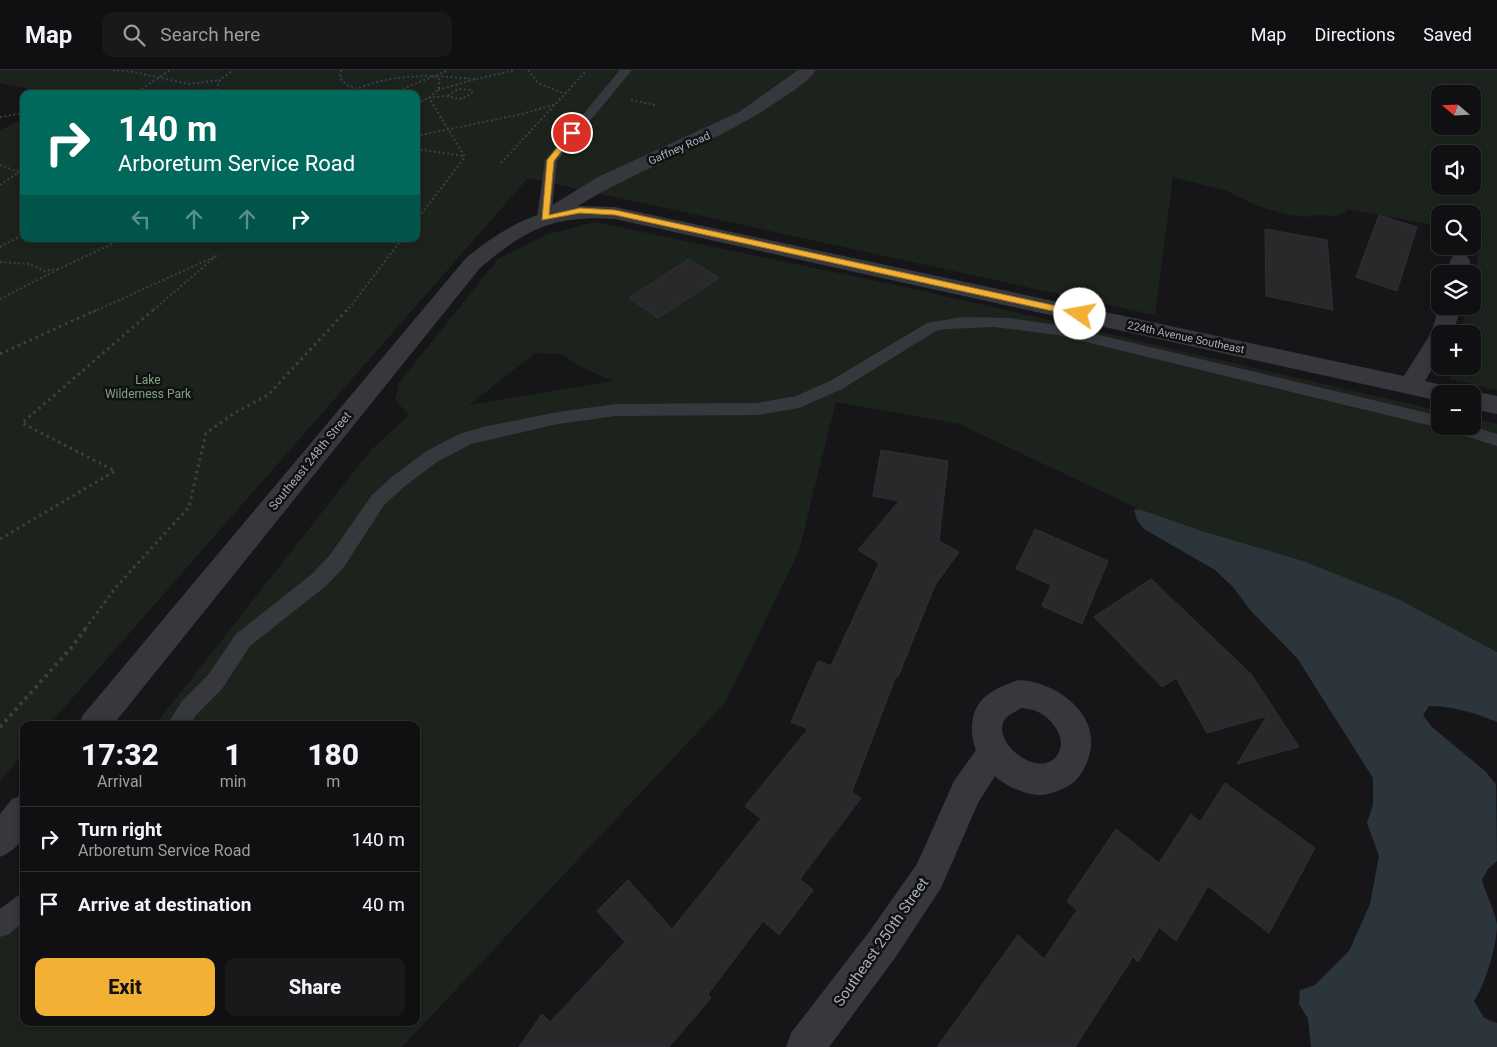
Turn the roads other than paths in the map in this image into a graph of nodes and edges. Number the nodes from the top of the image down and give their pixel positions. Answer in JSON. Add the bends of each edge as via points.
{"nodes":[{"id":1,"x":626,"y":70,"type":"edge"},
{"id":2,"x":808,"y":70,"type":"edge"},
{"id":3,"x":544,"y":218,"type":"junction"},
{"id":4,"x":1431,"y":351,"type":"edge"},
{"id":5,"x":1410,"y":386,"type":"junction"},
{"id":6,"x":1431,"y":391,"type":"edge"},
{"id":7,"x":1481,"y":402,"type":"edge"},
{"id":8,"x":1497,"y":405,"type":"edge"},
{"id":9,"x":1431,"y":420,"type":"edge"},
{"id":10,"x":1481,"y":435,"type":"edge"},
{"id":11,"x":1497,"y":440,"type":"edge"},
{"id":12,"x":97,"y":721,"type":"edge"},
{"id":13,"x":181,"y":721,"type":"edge"},
{"id":14,"x":995,"y":756,"type":"dead end"},
{"id":15,"x":20,"y":816,"type":"edge"},
{"id":16,"x":0,"y":840,"type":"edge"},
{"id":17,"x":20,"y":908,"type":"edge"},
{"id":18,"x":0,"y":926,"type":"edge"},
{"id":19,"x":805,"y":1047,"type":"edge"}],
"edges":[{"from":1,"to":3,"type":"lane","via":[[550,160]]},
{"from":2,"to":3,"type":"street","name":"Gaffney Road","via":[[745,116],[605,181]]},
{"from":3,"to":5,"type":"street","name":"224th Avenue Southeast","via":[[580,211],[615,212]]},
{"from":3,"to":12,"type":"street","name":"Southeast 248th Street","via":[[507,235],[473,263]]},
{"from":4,"to":5,"type":"street"},
{"from":5,"to":6,"type":"street","name":"224th Avenue Southeast"},
{"from":7,"to":8,"type":"street"},
{"from":9,"to":13,"type":"lane","via":[[1075,334],[1004,322],[948,323],[932,327],[844,381],[799,402],[757,410],[616,410],[483,433],[432,457],[378,500],[337,561],[319,580],[243,640],[215,682]]},
{"from":10,"to":11,"type":"lane"},
{"from":14,"to":19,"type":"street","name":"Southeast 250th Street","via":[[986,762],[966,792],[929,876]]},
{"from":15,"to":16,"type":"street"},
{"from":17,"to":18,"type":"lane"}]}
